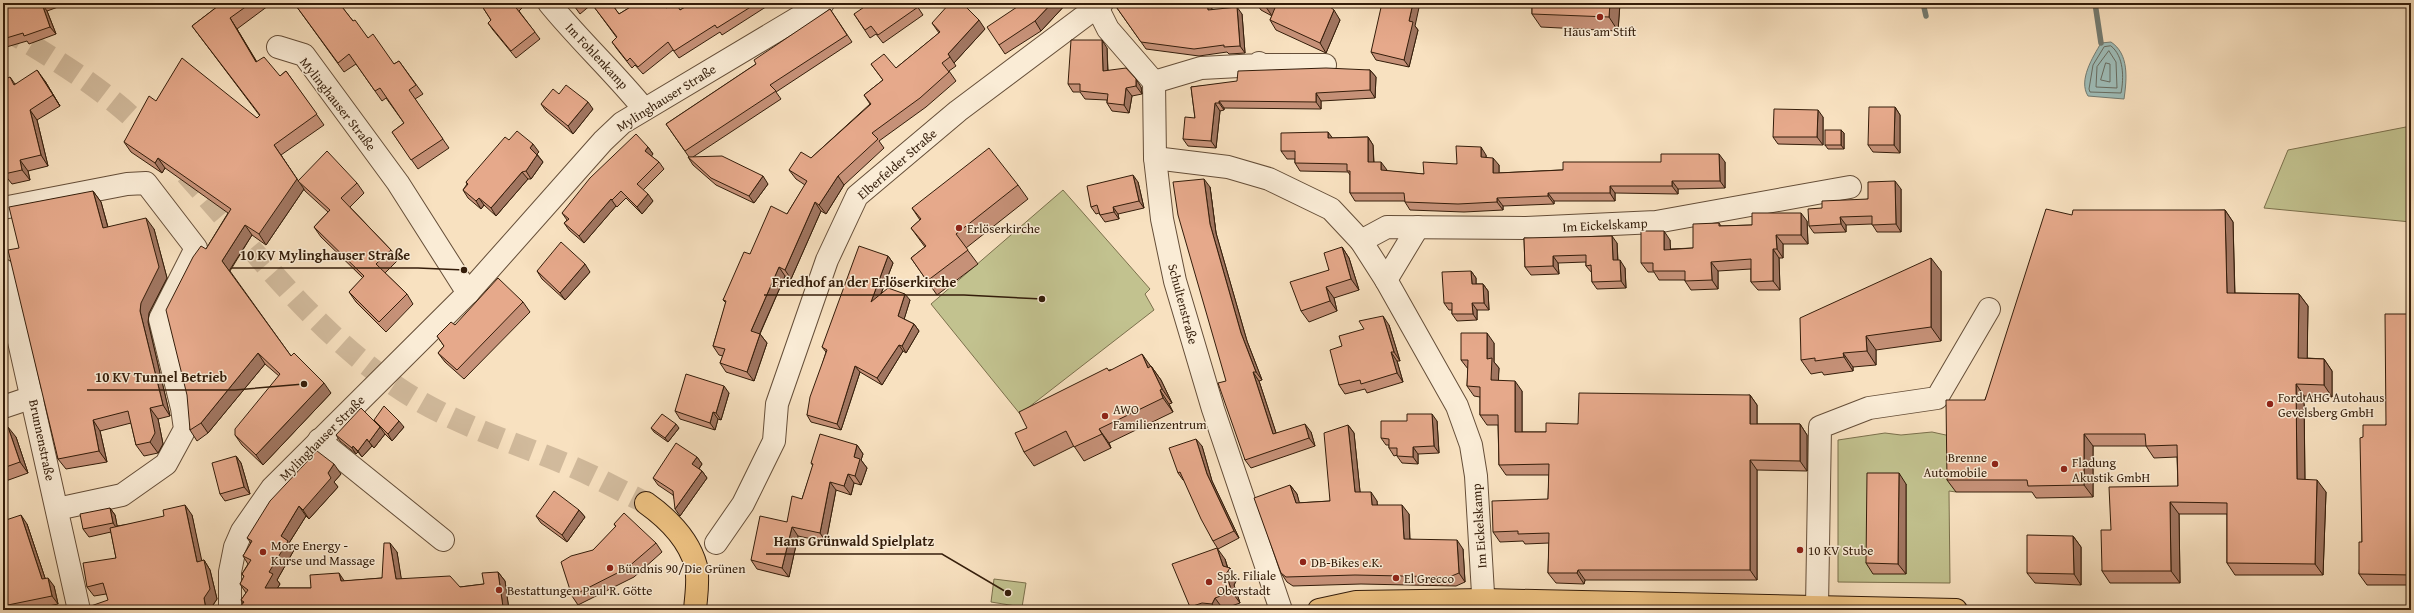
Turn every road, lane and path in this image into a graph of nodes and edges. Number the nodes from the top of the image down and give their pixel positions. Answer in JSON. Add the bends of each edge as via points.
{"nodes":[{"id":1,"x":549,"y":3,"type":"edge"},
{"id":2,"x":823,"y":3,"type":"edge"},
{"id":3,"x":1099,"y":5,"type":"edge"},
{"id":4,"x":278,"y":47,"type":"dead end"},
{"id":5,"x":1325,"y":65,"type":"dead end"},
{"id":6,"x":1154,"y":82,"type":"junction"},
{"id":7,"x":644,"y":109,"type":"junction"},
{"id":8,"x":1156,"y":158,"type":"junction"},
{"id":9,"x":1850,"y":187,"type":"dead end"},
{"id":10,"x":3,"y":208,"type":"edge"},
{"id":11,"x":1418,"y":227,"type":"junction"},
{"id":12,"x":1361,"y":241,"type":"junction"},
{"id":13,"x":3,"y":270,"type":"edge"},
{"id":14,"x":1386,"y":280,"type":"junction"},
{"id":15,"x":468,"y":293,"type":"junction"},
{"id":16,"x":1989,"y":310,"type":"dead end"},
{"id":17,"x":33,"y":397,"type":"junction"},
{"id":18,"x":3,"y":407,"type":"edge"},
{"id":19,"x":319,"y":440,"type":"junction"},
{"id":20,"x":646,"y":503,"type":"tunnel mouth"},
{"id":21,"x":58,"y":509,"type":"junction"},
{"id":22,"x":444,"y":540,"type":"dead end"},
{"id":23,"x":716,"y":543,"type":"dead end"},
{"id":24,"x":1484,"y":605,"type":"edge"},
{"id":25,"x":1817,"y":607,"type":"junction"},
{"id":26,"x":79,"y":610,"type":"edge"},
{"id":27,"x":230,"y":610,"type":"edge"},
{"id":28,"x":695,"y":610,"type":"edge"},
{"id":29,"x":1280,"y":610,"type":"edge"},
{"id":30,"x":1319,"y":610,"type":"edge"},
{"id":31,"x":1956,"y":610,"type":"edge"}],
"edges":[{"from":1,"to":7,"type":"street","name":"Im Fohlenkamp","via":[[569,28],[619,78]]},
{"from":2,"to":7,"type":"street","name":"Mylinghauser Straße"},
{"from":3,"to":6,"type":"street","via":[[1108,29]]},
{"from":3,"to":23,"type":"street","name":"Elberfelder Straße","via":[[958,111],[857,196],[827,260],[778,404],[774,441],[743,504]]},
{"from":4,"to":15,"type":"street","name":"Mylinghauser Straße","via":[[304,55],[398,183]]},
{"from":5,"to":6,"type":"street","via":[[1259,64],[1201,68]]},
{"from":6,"to":8,"type":"street","name":"Schultenstraße"},
{"from":7,"to":15,"type":"street","name":"Mylinghauser Straße","via":[[622,122],[603,141]]},
{"from":8,"to":12,"type":"street","name":"Im Eickelskamp","via":[[1228,167],[1269,179],[1331,209]]},
{"from":8,"to":29,"type":"street","name":"Schultenstraße","via":[[1162,219],[1175,281],[1213,409]]},
{"from":9,"to":11,"type":"street","name":"Im Eickelskamp","via":[[1656,222],[1526,228]]},
{"from":10,"to":21,"type":"street","via":[[127,184],[146,183],[196,248],[160,319],[182,408],[184,429],[166,464],[122,495]]},
{"from":11,"to":12,"type":"street","name":"Im Eickelskamp","via":[[1387,227]]},
{"from":11,"to":14,"type":"street"},
{"from":12,"to":14,"type":"street","name":"Im Eickelskamp"},
{"from":13,"to":17,"type":"street","name":"Brunnenstraße"},
{"from":14,"to":24,"type":"street","name":"Im Eickelskamp","via":[[1457,406],[1471,445],[1476,476]]},
{"from":15,"to":19,"type":"street","name":"Mylinghauser Straße"},
{"from":16,"to":25,"type":"street","via":[[1937,398],[1869,408],[1820,427]]},
{"from":17,"to":18,"type":"street"},
{"from":17,"to":21,"type":"street","name":"Brunnenstraße"},
{"from":19,"to":22,"type":"street"},
{"from":19,"to":27,"type":"street","name":"Mylinghauser Straße","via":[[272,488],[242,531],[235,547],[230,572]]},
{"from":20,"to":28,"type":"main road","via":[[669,523],[696,566]]},
{"from":21,"to":26,"type":"street","name":"Brunnenstraße"},
{"from":24,"to":25,"type":"main road"},
{"from":24,"to":30,"type":"main road","via":[[1356,602]]},
{"from":25,"to":31,"type":"main road"}]}
